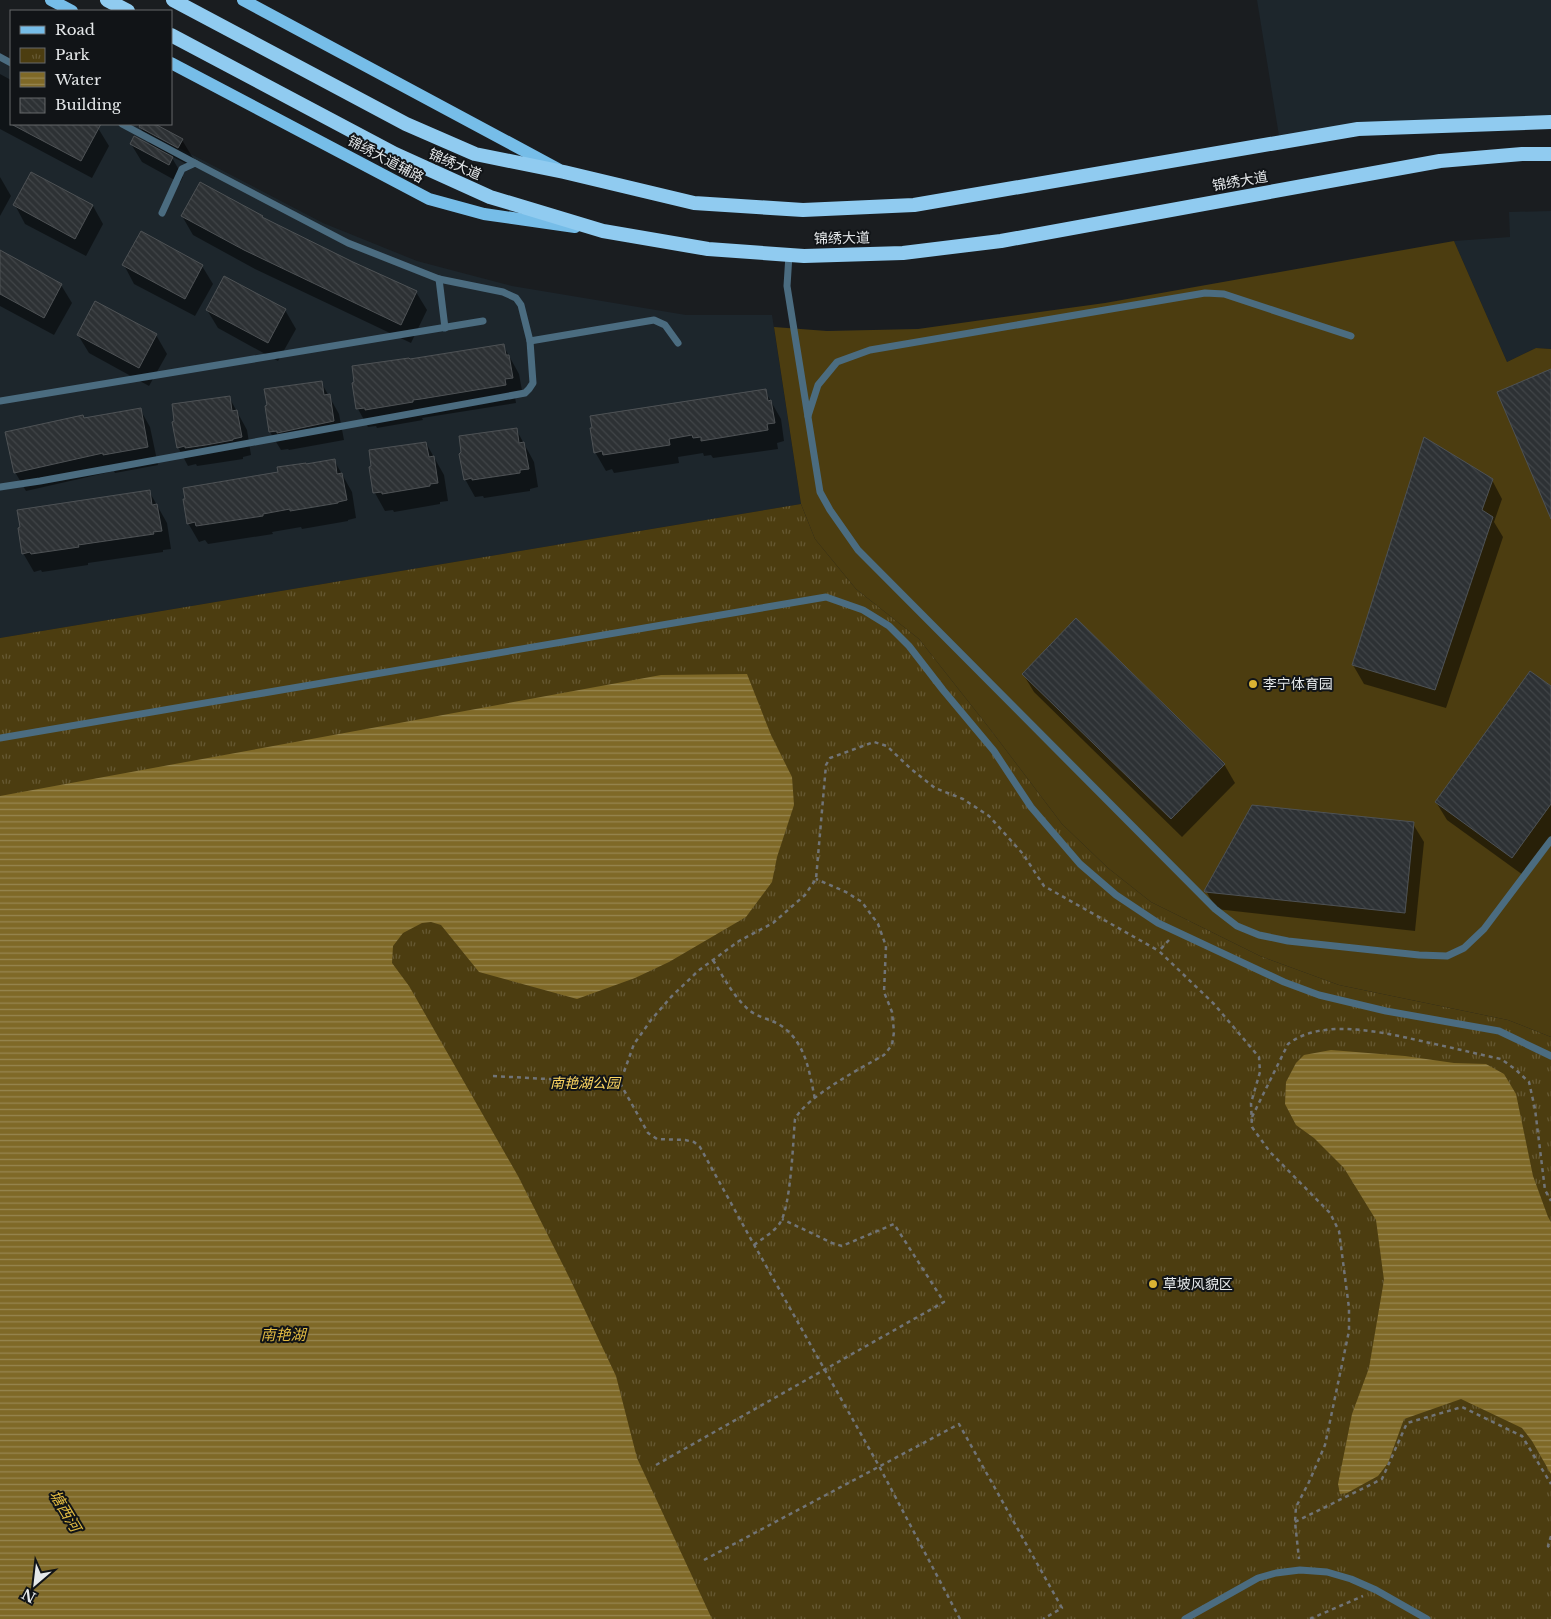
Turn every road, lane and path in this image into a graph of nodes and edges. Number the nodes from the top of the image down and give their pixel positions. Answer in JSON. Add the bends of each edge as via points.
{"nodes":[{"id":1,"x":51,"y":0,"type":"edge"},
{"id":2,"x":107,"y":0,"type":"edge"},
{"id":3,"x":173,"y":0,"type":"edge"},
{"id":4,"x":243,"y":0,"type":"edge"},
{"id":5,"x":70,"y":10,"type":"edge"},
{"id":6,"x":126,"y":10,"type":"edge"},
{"id":7,"x":172,"y":36,"type":"edge"},
{"id":8,"x":172,"y":64,"type":"edge"},
{"id":9,"x":1551,"y":122,"type":"edge"},
{"id":10,"x":124,"y":125,"type":"edge"},
{"id":11,"x":1551,"y":154,"type":"edge"},
{"id":12,"x":195,"y":163,"type":"junction"},
{"id":13,"x":564,"y":172,"type":"junction"},
{"id":14,"x":162,"y":213,"type":"dead end"},
{"id":15,"x":603,"y":231,"type":"junction"},
{"id":16,"x":788,"y":255,"type":"junction"},
{"id":17,"x":439,"y":279,"type":"junction"},
{"id":18,"x":483,"y":321,"type":"dead end"},
{"id":19,"x":445,"y":328,"type":"junction"},
{"id":20,"x":1351,"y":336,"type":"dead end"},
{"id":21,"x":530,"y":342,"type":"junction"},
{"id":22,"x":678,"y":344,"type":"dead end"},
{"id":23,"x":0,"y":401,"type":"edge"},
{"id":24,"x":808,"y":419,"type":"junction"},
{"id":25,"x":0,"y":487,"type":"edge"},
{"id":26,"x":0,"y":738,"type":"edge"},
{"id":27,"x":1551,"y":840,"type":"edge"},
{"id":28,"x":816,"y":879,"type":"junction"},
{"id":29,"x":1177,"y":932,"type":"junction"},
{"id":30,"x":1159,"y":950,"type":"junction"},
{"id":31,"x":713,"y":960,"type":"junction"},
{"id":32,"x":1551,"y":1056,"type":"edge"},
{"id":33,"x":493,"y":1076,"type":"dead end"},
{"id":34,"x":620,"y":1084,"type":"junction"},
{"id":35,"x":815,"y":1099,"type":"junction"},
{"id":36,"x":1252,"y":1119,"type":"junction"},
{"id":37,"x":1551,"y":1201,"type":"edge"},
{"id":38,"x":782,"y":1219,"type":"junction"},
{"id":39,"x":754,"y":1245,"type":"junction"},
{"id":40,"x":825,"y":1370,"type":"junction"},
{"id":41,"x":656,"y":1465,"type":"dead end"},
{"id":42,"x":879,"y":1466,"type":"junction"},
{"id":43,"x":1551,"y":1484,"type":"edge"},
{"id":44,"x":1295,"y":1522,"type":"junction"},
{"id":45,"x":1551,"y":1536,"type":"edge"},
{"id":46,"x":1551,"y":1549,"type":"edge"},
{"id":47,"x":704,"y":1560,"type":"dead end"},
{"id":48,"x":1300,"y":1570,"type":"junction"},
{"id":49,"x":1376,"y":1590,"type":"junction"},
{"id":50,"x":960,"y":1619,"type":"edge"},
{"id":51,"x":1043,"y":1619,"type":"edge"},
{"id":52,"x":1184,"y":1619,"type":"edge"},
{"id":53,"x":1310,"y":1619,"type":"edge"},
{"id":54,"x":1427,"y":1619,"type":"edge"}],
"edges":[{"from":1,"to":5,"type":"main road"},
{"from":2,"to":6,"type":"highway"},
{"from":3,"to":13,"type":"highway","name":"锦绣大道","via":[[406,124],[475,154]]},
{"from":4,"to":13,"type":"main road"},
{"from":7,"to":15,"type":"highway","name":"锦绣大道","via":[[395,154],[490,198]]},
{"from":8,"to":15,"type":"main road","name":"锦绣大道辅路","via":[[429,199],[484,214]]},
{"from":9,"to":13,"type":"highway","name":"锦绣大道","via":[[1358,129],[905,206],[803,210],[694,203]]},
{"from":10,"to":12,"type":"lane"},
{"from":11,"to":16,"type":"highway","name":"锦绣大道","via":[[1440,161],[1001,241],[903,253]]},
{"from":12,"to":14,"type":"lane","via":[[182,169]]},
{"from":12,"to":17,"type":"lane","via":[[348,243]]},
{"from":15,"to":16,"type":"highway","name":"锦绣大道","via":[[708,249]]},
{"from":16,"to":24,"type":"lane","via":[[788,286]]},
{"from":17,"to":19,"type":"lane"},
{"from":17,"to":21,"type":"lane","via":[[492,289],[516,298],[522,305]]},
{"from":18,"to":19,"type":"lane"},
{"from":19,"to":23,"type":"lane"},
{"from":20,"to":24,"type":"lane","via":[[1224,294],[1205,293],[870,350],[837,362],[818,385]]},
{"from":21,"to":22,"type":"lane","via":[[654,320],[665,326]]},
{"from":21,"to":25,"type":"lane","via":[[533,383],[524,393]]},
{"from":24,"to":27,"type":"lane","via":[[820,492],[858,550],[1215,909],[1237,926],[1259,935],[1288,940],[1447,956],[1464,948],[1484,930]]},
{"from":26,"to":29,"type":"lane","via":[[826,596],[862,610],[889,626],[994,751],[1031,807],[1080,864],[1116,895]]},
{"from":28,"to":30,"type":"path","via":[[826,765],[830,758],[874,742],[887,746],[935,788],[988,816],[1022,854],[1044,886]]},
{"from":28,"to":31,"type":"path","via":[[805,894],[773,923],[739,941]]},
{"from":28,"to":35,"type":"path","via":[[862,902],[878,924],[886,946],[884,992],[892,1012],[894,1032],[892,1045],[884,1054]]},
{"from":29,"to":30,"type":"path"},
{"from":29,"to":32,"type":"lane","via":[[1319,995],[1386,1011],[1499,1031]]},
{"from":30,"to":36,"type":"path","via":[[1214,1004],[1259,1057],[1260,1072],[1251,1104]]},
{"from":31,"to":34,"type":"path","via":[[671,996],[651,1020],[634,1044]]},
{"from":31,"to":35,"type":"path","via":[[740,1002],[751,1012],[780,1025],[795,1037],[807,1059]]},
{"from":33,"to":34,"type":"path"},
{"from":34,"to":39,"type":"path","via":[[648,1133],[657,1139],[685,1140],[700,1146]]},
{"from":35,"to":38,"type":"path","via":[[799,1111],[795,1119],[788,1195]]},
{"from":36,"to":37,"type":"path","via":[[1288,1044],[1309,1034],[1336,1029],[1373,1031],[1501,1059],[1529,1082],[1545,1190]]},
{"from":36,"to":44,"type":"path","via":[[1252,1127],[1270,1152],[1330,1214],[1339,1231],[1349,1308],[1349,1331],[1325,1445],[1296,1507]]},
{"from":38,"to":39,"type":"path","via":[[775,1230]]},
{"from":38,"to":40,"type":"path","via":[[842,1246],[894,1224],[944,1302]]},
{"from":39,"to":40,"type":"path"},
{"from":40,"to":41,"type":"path"},
{"from":40,"to":42,"type":"path"},
{"from":42,"to":47,"type":"path"},
{"from":42,"to":50,"type":"path"},
{"from":42,"to":51,"type":"path","via":[[959,1424],[1062,1608]]},
{"from":43,"to":44,"type":"path","via":[[1522,1436],[1462,1407],[1407,1423],[1382,1480]]},
{"from":44,"to":48,"type":"path"},
{"from":45,"to":46,"type":"path","via":[[1548,1546]]},
{"from":48,"to":49,"type":"lane","via":[[1327,1572]]},
{"from":48,"to":52,"type":"lane","via":[[1258,1578]]},
{"from":49,"to":53,"type":"path"},
{"from":49,"to":54,"type":"lane"}]}
